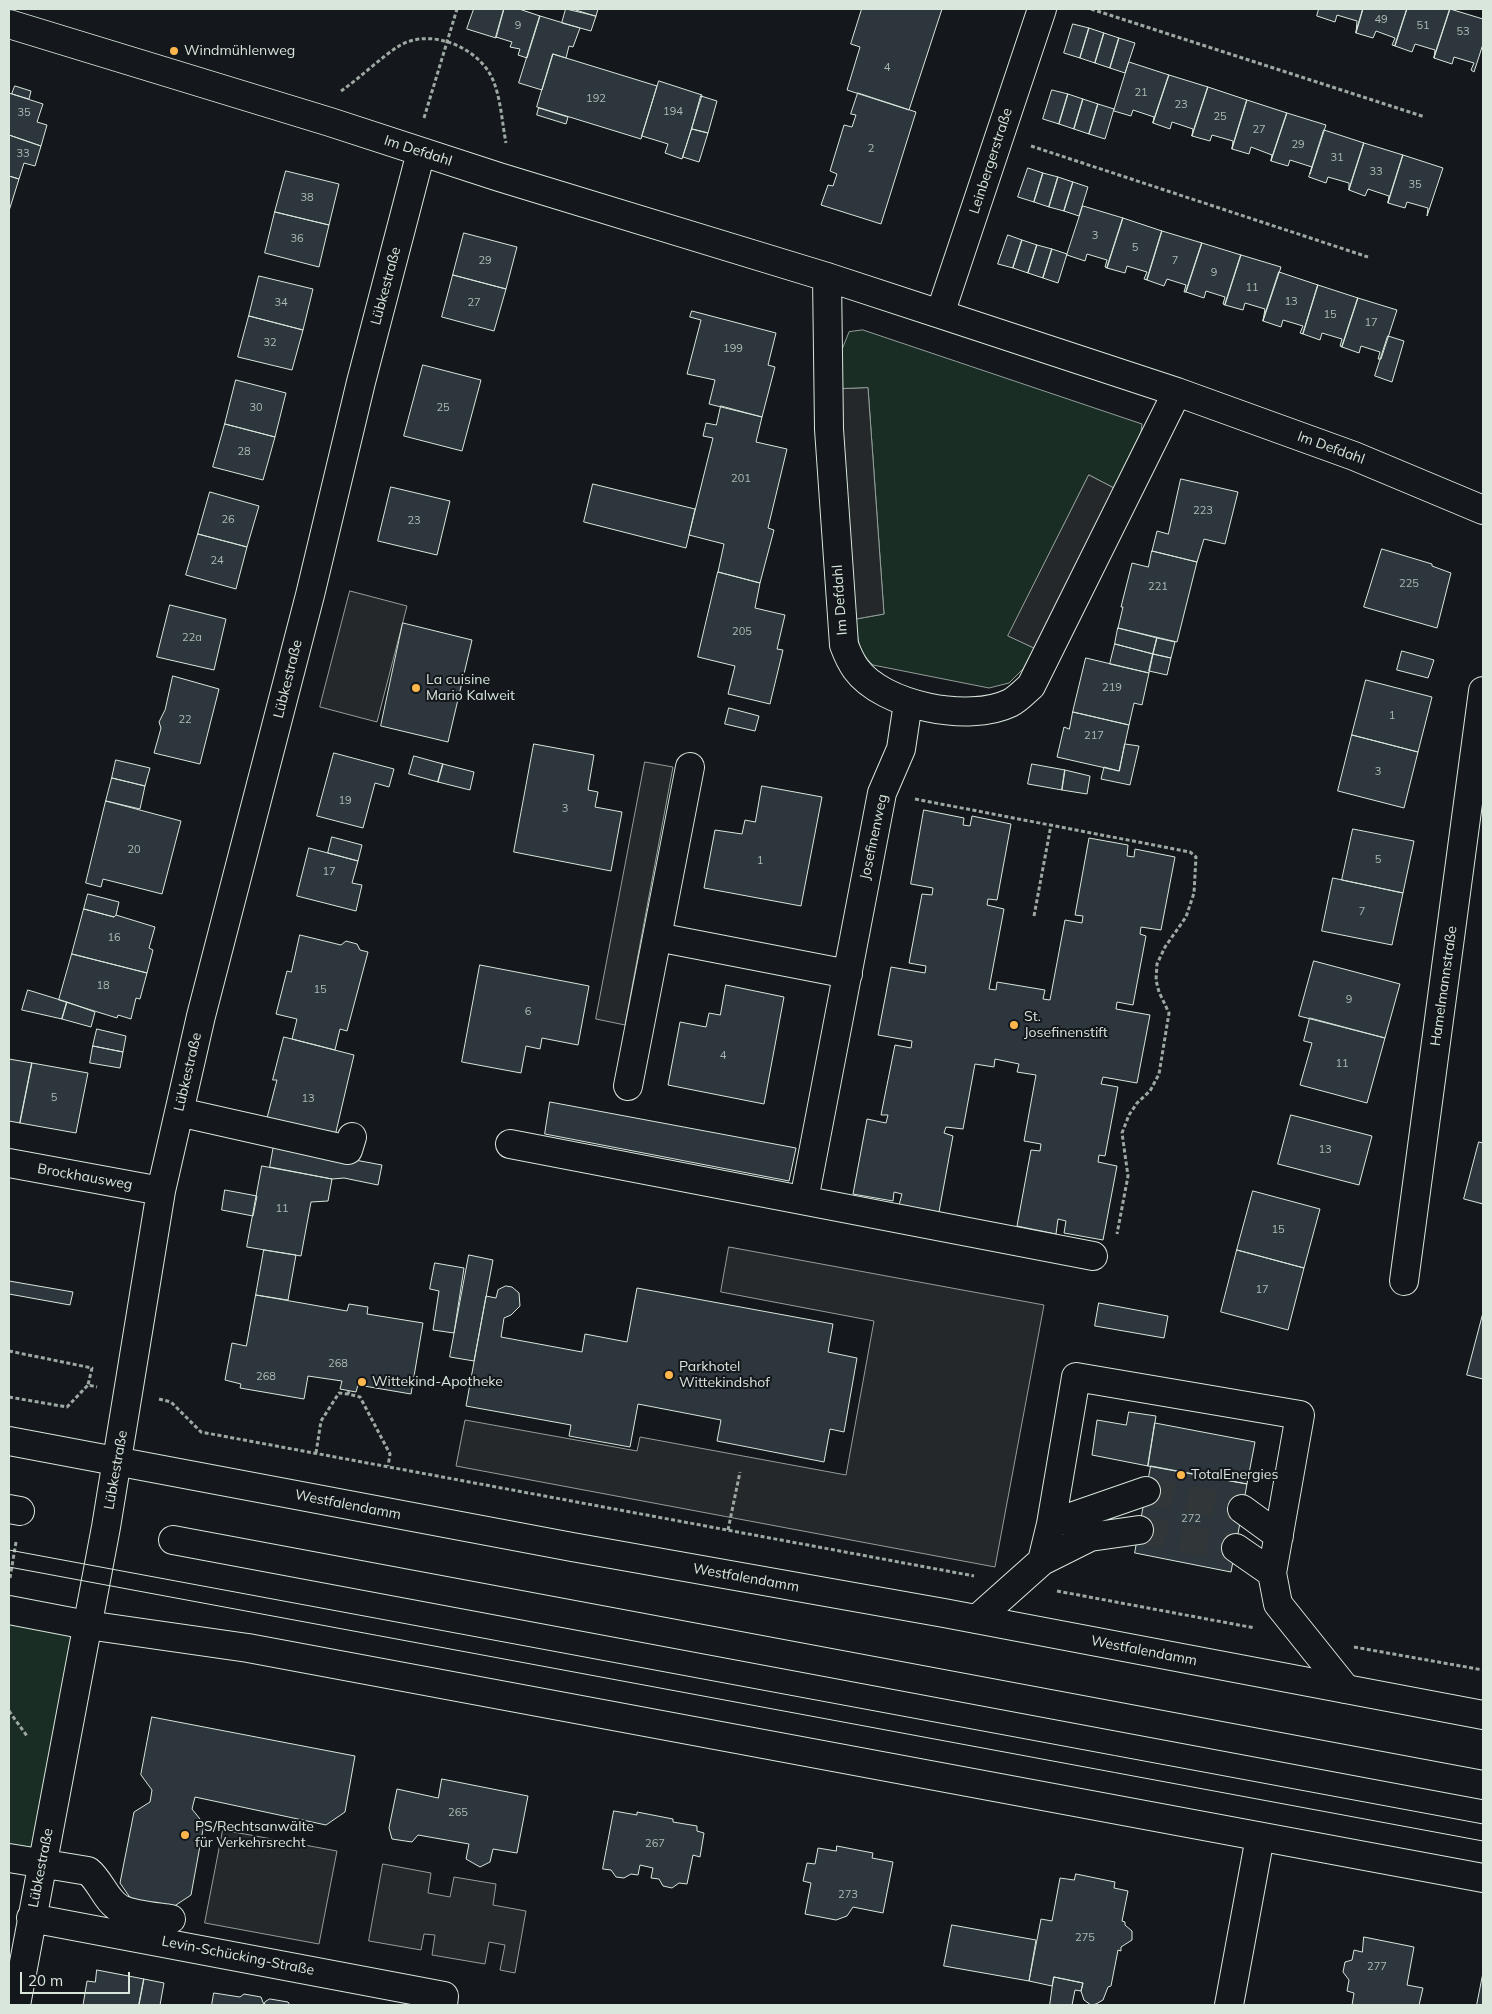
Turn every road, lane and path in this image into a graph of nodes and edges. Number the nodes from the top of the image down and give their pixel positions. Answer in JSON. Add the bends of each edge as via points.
{"nodes":[{"id":1,"x":457,"y":9,"type":"edge"},
{"id":2,"x":1042,"y":9,"type":"edge"},
{"id":3,"x":1092,"y":9,"type":"edge"},
{"id":4,"x":9,"y":24,"type":"edge"},
{"id":5,"x":446,"y":42,"type":"junction"},
{"id":6,"x":339,"y":93,"type":"dead end"},
{"id":7,"x":1425,"y":117,"type":"dead end"},
{"id":8,"x":424,"y":119,"type":"dead end"},
{"id":9,"x":506,"y":143,"type":"dead end"},
{"id":10,"x":1029,"y":146,"type":"dead end"},
{"id":11,"x":421,"y":152,"type":"junction"},
{"id":12,"x":1368,"y":258,"type":"dead end"},
{"id":13,"x":827,"y":277,"type":"junction"},
{"id":14,"x":940,"y":314,"type":"junction"},
{"id":15,"x":1177,"y":392,"type":"junction"},
{"id":16,"x":1483,"y":510,"type":"edge"},
{"id":17,"x":1483,"y":691,"type":"edge"},
{"id":18,"x":908,"y":703,"type":"junction"},
{"id":19,"x":690,"y":767,"type":"dead end"},
{"id":20,"x":882,"y":793,"type":"junction"},
{"id":21,"x":1051,"y":825,"type":"junction"},
{"id":22,"x":1034,"y":916,"type":"dead end"},
{"id":23,"x":657,"y":937,"type":"junction"},
{"id":24,"x":848,"y":974,"type":"junction"},
{"id":25,"x":628,"y":1086,"type":"dead end"},
{"id":26,"x":179,"y":1112,"type":"junction"},
{"id":27,"x":352,"y":1136,"type":"dead end"},
{"id":28,"x":510,"y":1144,"type":"dead end"},
{"id":29,"x":9,"y":1163,"type":"edge"},
{"id":30,"x":161,"y":1191,"type":"junction"},
{"id":31,"x":804,"y":1200,"type":"junction"},
{"id":32,"x":1093,"y":1256,"type":"joint"},
{"id":33,"x":1404,"y":1281,"type":"dead end"},
{"id":34,"x":9,"y":1351,"type":"edge"},
{"id":35,"x":88,"y":1385,"type":"junction"},
{"id":36,"x":129,"y":1393,"type":"junction"},
{"id":37,"x":9,"y":1397,"type":"edge"},
{"id":38,"x":9,"y":1441,"type":"edge"},
{"id":39,"x":316,"y":1453,"type":"junction"},
{"id":40,"x":117,"y":1461,"type":"junction"},
{"id":41,"x":388,"y":1466,"type":"junction"},
{"id":42,"x":740,"y":1472,"type":"dead end"},
{"id":43,"x":1146,"y":1491,"type":"tunnel mouth"},
{"id":44,"x":1242,"y":1509,"type":"tunnel mouth"},
{"id":45,"x":1051,"y":1524,"type":"junction"},
{"id":46,"x":728,"y":1530,"type":"junction"},
{"id":47,"x":1139,"y":1530,"type":"tunnel mouth"},
{"id":48,"x":1280,"y":1536,"type":"junction"},
{"id":49,"x":16,"y":1538,"type":"dead end"},
{"id":50,"x":173,"y":1540,"type":"dead end"},
{"id":51,"x":1236,"y":1548,"type":"tunnel mouth"},
{"id":52,"x":1042,"y":1561,"type":"junction"},
{"id":53,"x":1272,"y":1573,"type":"junction"},
{"id":54,"x":9,"y":1579,"type":"edge"},
{"id":55,"x":1016,"y":1584,"type":"junction"},
{"id":56,"x":9,"y":1610,"type":"edge"},
{"id":57,"x":976,"y":1619,"type":"junction"},
{"id":58,"x":87,"y":1625,"type":"junction"},
{"id":59,"x":1256,"y":1628,"type":"dead end"},
{"id":60,"x":1305,"y":1637,"type":"junction"},
{"id":61,"x":1483,"y":1670,"type":"edge"},
{"id":62,"x":1346,"y":1690,"type":"junction"},
{"id":63,"x":9,"y":1711,"type":"edge"},
{"id":64,"x":1483,"y":1715,"type":"edge"},
{"id":65,"x":27,"y":1736,"type":"dead end"},
{"id":66,"x":1483,"y":1785,"type":"edge"},
{"id":67,"x":1260,"y":1836,"type":"junction"},
{"id":68,"x":9,"y":1858,"type":"edge"},
{"id":69,"x":42,"y":1863,"type":"junction"},
{"id":70,"x":1483,"y":1878,"type":"edge"},
{"id":71,"x":32,"y":1918,"type":"junction"},
{"id":72,"x":171,"y":1919,"type":"dead end"},
{"id":73,"x":443,"y":2001,"type":"edge"},
{"id":74,"x":16,"y":2005,"type":"edge"},
{"id":75,"x":1229,"y":2005,"type":"edge"}],
"edges":[{"from":1,"to":5,"type":"path"},
{"from":2,"to":14,"type":"street","name":"Leinbergerstraße"},
{"from":3,"to":7,"type":"path"},
{"from":4,"to":11,"type":"street","name":"Im Defdahl"},
{"from":5,"to":6,"type":"path","via":[[421,39],[399,46]]},
{"from":5,"to":8,"type":"path"},
{"from":5,"to":9,"type":"path","via":[[466,51],[487,69],[495,86]]},
{"from":10,"to":12,"type":"path"},
{"from":11,"to":13,"type":"street","name":"Im Defdahl"},
{"from":11,"to":26,"type":"street","name":"Lübkestraße","via":[[200,1016]]},
{"from":13,"to":14,"type":"street","name":"Im Defdahl"},
{"from":13,"to":18,"type":"street","name":"Im Defdahl","via":[[829,429],[844,645],[856,670],[879,689]]},
{"from":14,"to":15,"type":"street","name":"Im Defdahl"},
{"from":15,"to":16,"type":"street","name":"Im Defdahl","via":[[1354,456]]},
{"from":15,"to":18,"type":"street","name":"Im Defdahl","via":[[1031,686],[1011,703],[984,710],[945,710]]},
{"from":17,"to":33,"type":"street","name":"Hamelmannstraße"},
{"from":18,"to":20,"type":"street","name":"Josefinenweg","via":[[901,749]]},
{"from":19,"to":23,"type":"street"},
{"from":20,"to":21,"type":"path"},
{"from":20,"to":24,"type":"street","name":"Josefinenweg"},
{"from":21,"to":22,"type":"path"},
{"from":21,"to":32,"type":"path","via":[[1190,852],[1196,857],[1197,867],[1194,894],[1186,917],[1157,964],[1156,980],[1169,1013],[1159,1074],[1150,1091],[1129,1115],[1122,1132],[1128,1176],[1112,1260]]},
{"from":23,"to":24,"type":"street"},
{"from":23,"to":25,"type":"street"},
{"from":24,"to":31,"type":"street","name":"Josefinenweg"},
{"from":26,"to":27,"type":"street","via":[[348,1150]]},
{"from":26,"to":30,"type":"street","name":"Lübkestraße"},
{"from":28,"to":31,"type":"street"},
{"from":29,"to":30,"type":"street","name":"Brockhausweg"},
{"from":30,"to":36,"type":"street","name":"Lübkestraße"},
{"from":31,"to":32,"type":"street"},
{"from":34,"to":35,"type":"path","via":[[92,1368]]},
{"from":35,"to":36,"type":"path"},
{"from":35,"to":37,"type":"path","via":[[67,1407]]},
{"from":36,"to":39,"type":"path","via":[[171,1402],[201,1432]]},
{"from":36,"to":40,"type":"street","name":"Lübkestraße"},
{"from":38,"to":40,"type":"street","name":"Westfalendamm"},
{"from":39,"to":41,"type":"path"},
{"from":39,"to":41,"type":"path","via":[[321,1421],[339,1393],[349,1393],[360,1397],[390,1454]]},
{"from":40,"to":57,"type":"street","name":"Westfalendamm"},
{"from":40,"to":58,"type":"street","name":"Lübkestraße"},
{"from":41,"to":46,"type":"path"},
{"from":42,"to":46,"type":"path"},
{"from":43,"to":45,"type":"street"},
{"from":44,"to":48,"type":"street"},
{"from":45,"to":48,"type":"street","via":[[1076,1377],[1300,1415]]},
{"from":45,"to":52,"type":"street"},
{"from":46,"to":55,"type":"path"},
{"from":47,"to":52,"type":"street","via":[[1090,1537]]},
{"from":48,"to":53,"type":"street"},
{"from":49,"to":54,"type":"path"},
{"from":50,"to":66,"type":"street"},
{"from":51,"to":53,"type":"street"},
{"from":52,"to":55,"type":"street"},
{"from":53,"to":60,"type":"street","via":[[1278,1604]]},
{"from":55,"to":57,"type":"street"},
{"from":55,"to":59,"type":"path"},
{"from":56,"to":58,"type":"street"},
{"from":57,"to":62,"type":"street","name":"Westfalendamm"},
{"from":58,"to":67,"type":"street","via":[[248,1648]]},
{"from":58,"to":69,"type":"street","name":"Lübkestraße"},
{"from":60,"to":61,"type":"path"},
{"from":60,"to":62,"type":"street"},
{"from":62,"to":64,"type":"street","name":"Westfalendamm"},
{"from":63,"to":65,"type":"path"},
{"from":67,"to":70,"type":"street"},
{"from":67,"to":75,"type":"street"},
{"from":68,"to":69,"type":"street"},
{"from":69,"to":71,"type":"street","name":"Lübkestraße"},
{"from":69,"to":72,"type":"street","via":[[88,1871],[121,1910]]},
{"from":71,"to":73,"type":"street","name":"Levin-Schücking-Straße"},
{"from":71,"to":74,"type":"street","name":"Lübkestraße"}]}
